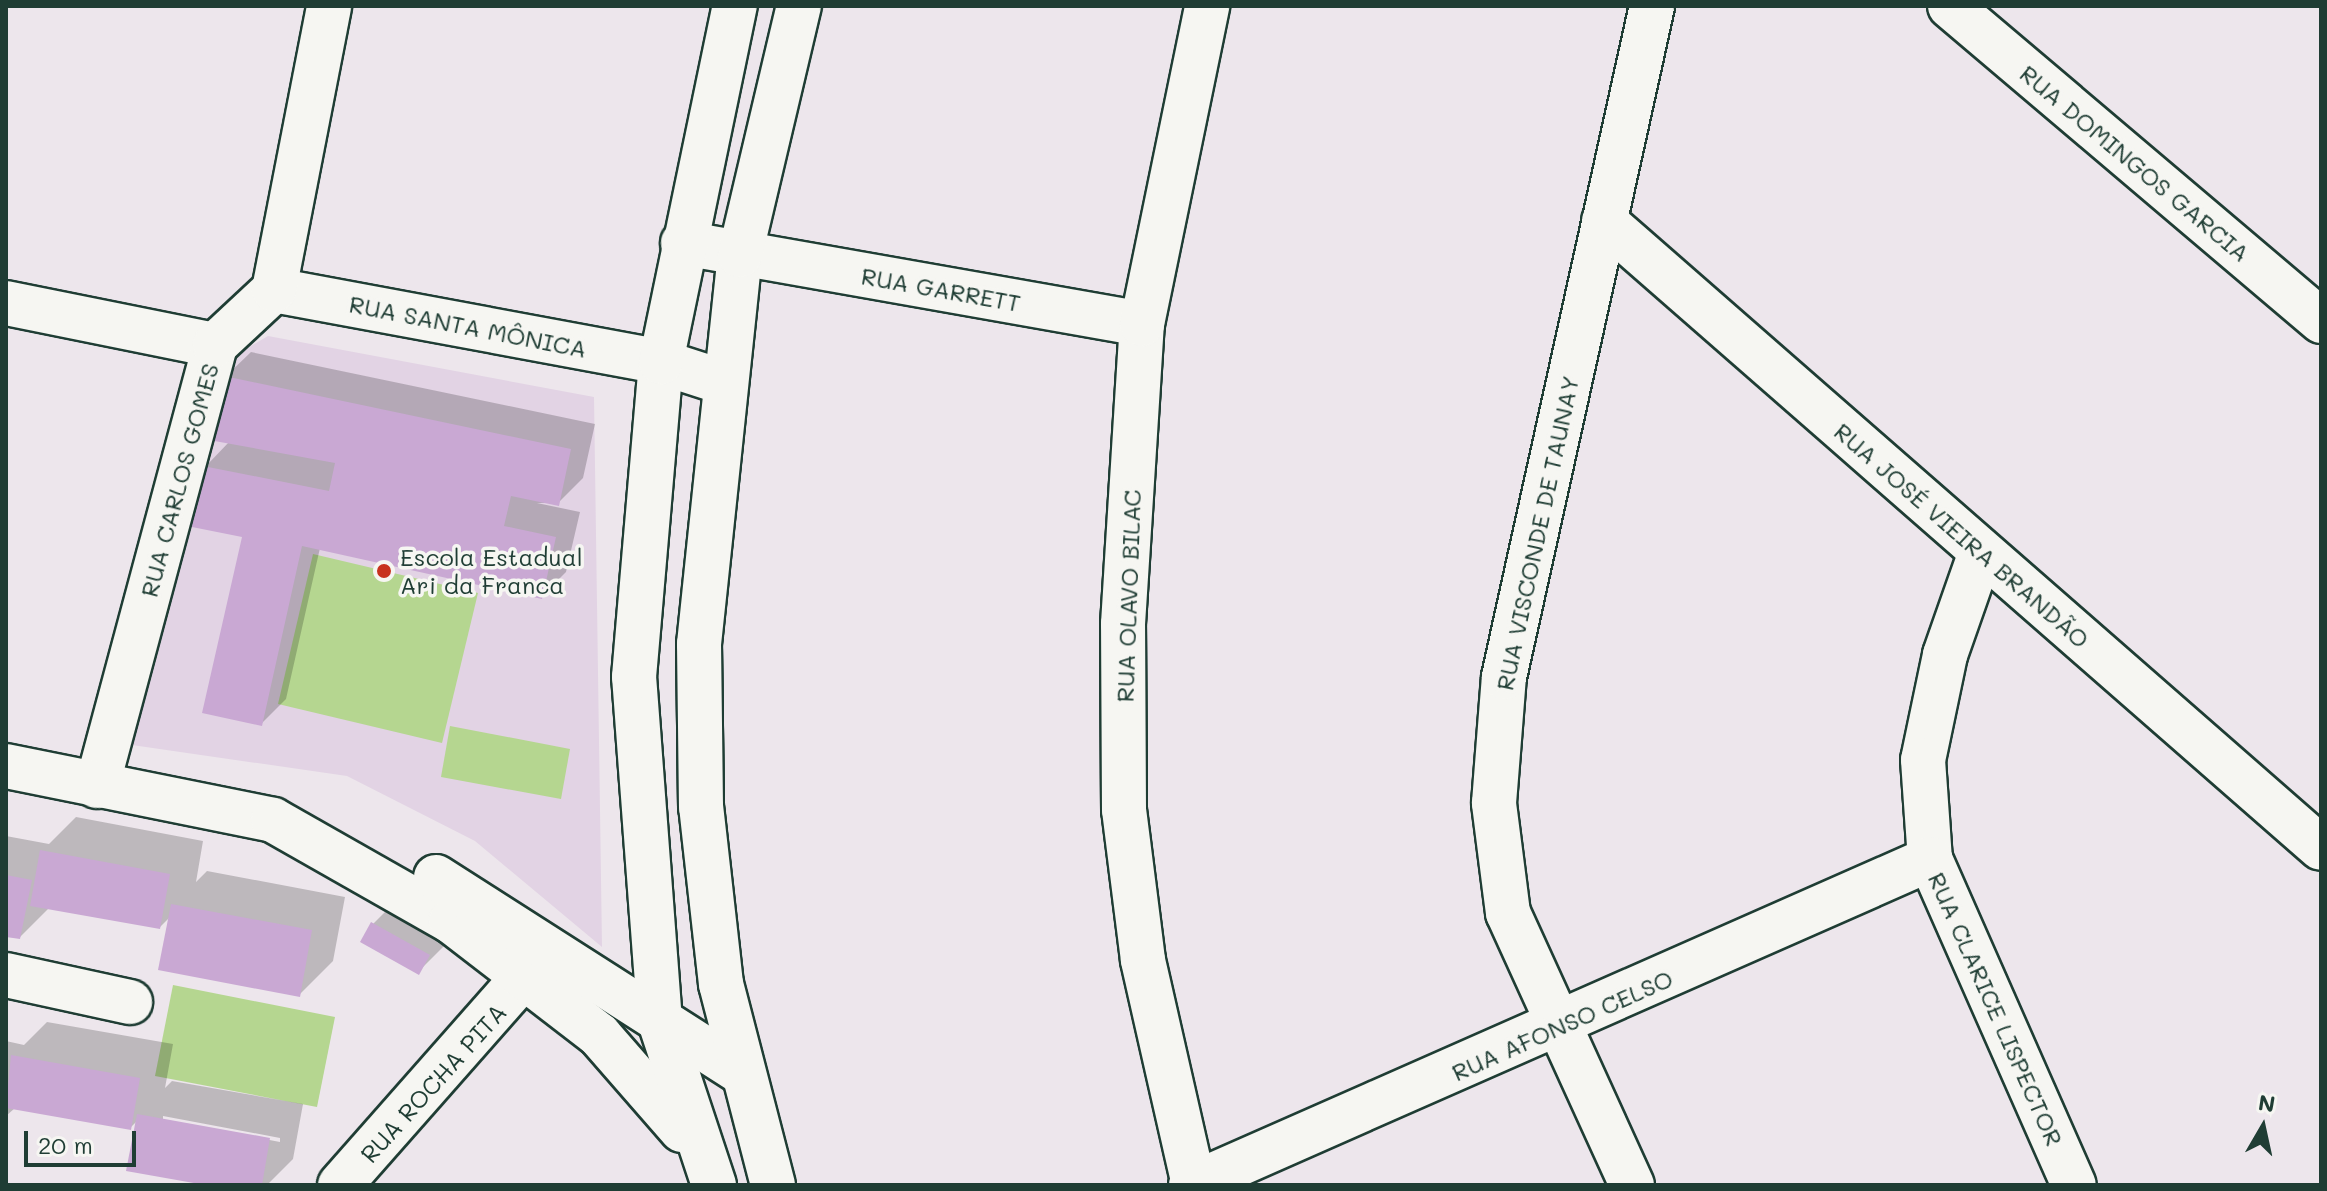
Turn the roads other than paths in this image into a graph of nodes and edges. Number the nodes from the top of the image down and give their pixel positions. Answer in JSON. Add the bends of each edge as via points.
{"nodes":[{"id":1,"x":329,"y":6,"type":"edge"},
{"id":2,"x":735,"y":6,"type":"edge"},
{"id":3,"x":799,"y":6,"type":"edge"},
{"id":4,"x":1207,"y":6,"type":"edge"},
{"id":5,"x":1652,"y":6,"type":"edge"},
{"id":6,"x":1950,"y":6,"type":"edge"},
{"id":7,"x":1604,"y":221,"type":"junction"},
{"id":8,"x":683,"y":243,"type":"junction"},
{"id":9,"x":740,"y":255,"type":"junction"},
{"id":10,"x":274,"y":290,"type":"junction"},
{"id":11,"x":6,"y":303,"type":"edge"},
{"id":12,"x":2321,"y":321,"type":"edge"},
{"id":13,"x":1142,"y":324,"type":"junction"},
{"id":14,"x":215,"y":345,"type":"junction"},
{"id":15,"x":661,"y":362,"type":"junction"},
{"id":16,"x":723,"y":382,"type":"junction"},
{"id":17,"x":1981,"y":552,"type":"junction"},
{"id":18,"x":6,"y":766,"type":"edge"},
{"id":19,"x":97,"y":786,"type":"junction"},
{"id":20,"x":2314,"y":826,"type":"edge"},
{"id":21,"x":1930,"y":859,"type":"junction"},
{"id":22,"x":537,"y":965,"type":"junction"},
{"id":23,"x":6,"y":975,"type":"edge"},
{"id":24,"x":130,"y":1002,"type":"dead end"},
{"id":25,"x":660,"y":1022,"type":"junction"},
{"id":26,"x":1561,"y":1028,"type":"junction"},
{"id":27,"x":743,"y":1073,"type":"junction"},
{"id":28,"x":706,"y":1168,"type":"edge"},
{"id":29,"x":340,"y":1185,"type":"edge"},
{"id":30,"x":773,"y":1185,"type":"edge"},
{"id":31,"x":1193,"y":1185,"type":"edge"},
{"id":32,"x":1632,"y":1185,"type":"edge"},
{"id":33,"x":2074,"y":1185,"type":"edge"}],
"edges":[{"from":1,"to":10,"type":"street"},
{"from":2,"to":8,"type":"street"},
{"from":3,"to":9,"type":"street"},
{"from":4,"to":13,"type":"street","name":"RUA OLAVO BILAC"},
{"from":5,"to":7,"type":"street","name":"RUA VISCONDE DE TAUNAY"},
{"from":6,"to":12,"type":"street","name":"RUA DOMINGOS GARCIA"},
{"from":7,"to":17,"type":"street","name":"RUA JOSÉ VIEIRA BRANDÃO"},
{"from":7,"to":26,"type":"street","name":"RUA VISCONDE DE TAUNAY","via":[[1504,677],[1494,803],[1508,913]]},
{"from":8,"to":9,"type":"street","name":"RUA GARRETT"},
{"from":8,"to":15,"type":"street"},
{"from":9,"to":13,"type":"street","name":"RUA GARRETT"},
{"from":9,"to":16,"type":"street"},
{"from":10,"to":14,"type":"street","name":"RUA CARLOS GOMES"},
{"from":10,"to":15,"type":"street","name":"RUA SANTA MÔNICA"},
{"from":11,"to":14,"type":"street"},
{"from":13,"to":31,"type":"street","name":"RUA OLAVO BILAC","via":[[1123,624],[1124,810],[1143,960]]},
{"from":14,"to":19,"type":"street","name":"RUA CARLOS GOMES"},
{"from":15,"to":16,"type":"street","name":"RUA SANTA MÔNICA"},
{"from":15,"to":25,"type":"street","via":[[634,677]]},
{"from":16,"to":27,"type":"street","via":[[699,644],[701,807],[721,984]]},
{"from":17,"to":20,"type":"street","name":"RUA JOSÉ VIEIRA BRANDÃO"},
{"from":17,"to":21,"type":"street","name":"RUA CLARICE LISPECTOR","via":[[1945,655],[1923,760]]},
{"from":18,"to":19,"type":"street"},
{"from":19,"to":22,"type":"street","via":[[273,820]]},
{"from":21,"to":26,"type":"street","name":"RUA AFONSO CELSO"},
{"from":21,"to":33,"type":"street","name":"RUA CLARICE LISPECTOR"},
{"from":22,"to":25,"type":"street"},
{"from":22,"to":28,"type":"street","via":[[648,1084]]},
{"from":22,"to":29,"type":"street","name":"RUA ROCHA PITA"},
{"from":23,"to":24,"type":"street"},
{"from":25,"to":27,"type":"street"},
{"from":25,"to":28,"type":"street"},
{"from":26,"to":31,"type":"street","name":"RUA AFONSO CELSO"},
{"from":26,"to":32,"type":"street","name":"RUA VISCONDE DE TAUNAY"},
{"from":27,"to":30,"type":"street"}]}
